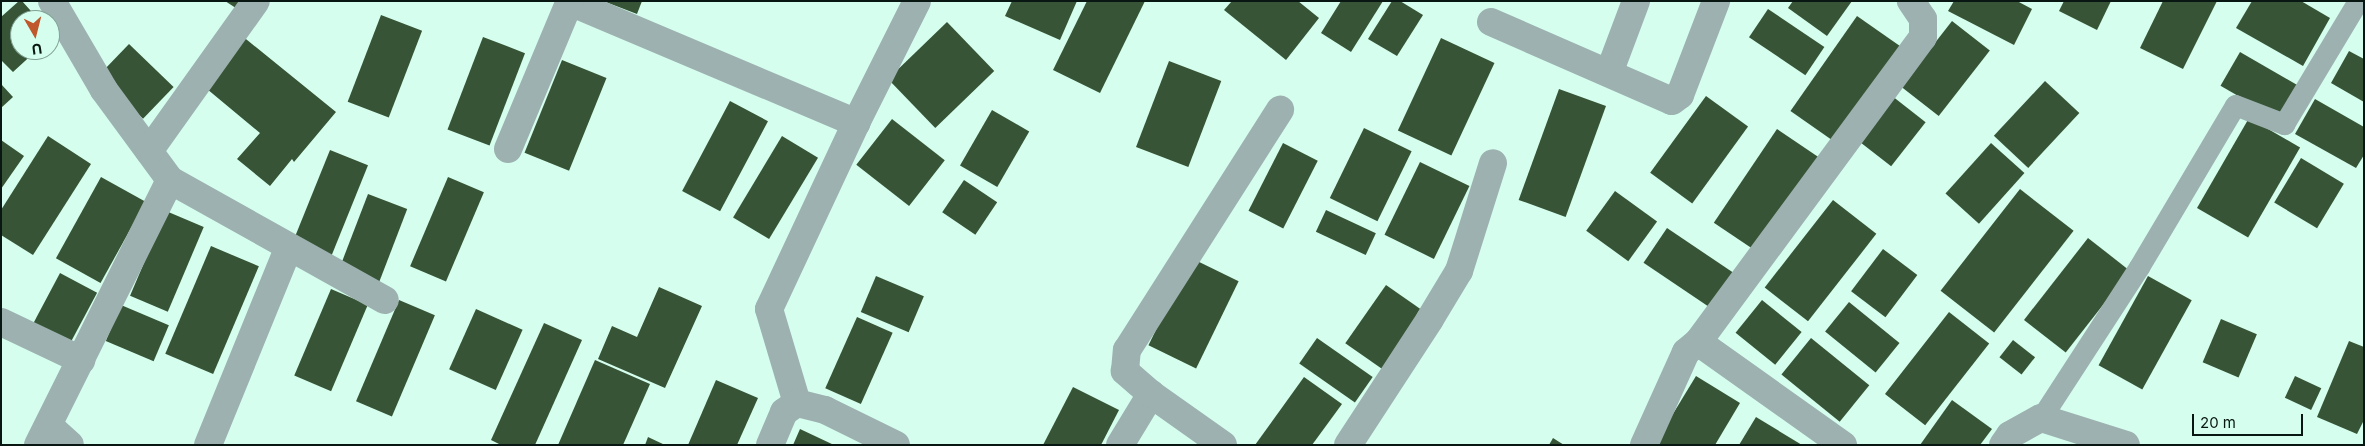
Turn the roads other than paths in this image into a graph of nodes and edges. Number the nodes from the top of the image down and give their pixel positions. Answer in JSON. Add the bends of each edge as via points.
{"nodes":[{"id":1,"x":52,"y":1,"type":"edge"},
{"id":2,"x":256,"y":1,"type":"edge"},
{"id":3,"x":917,"y":1,"type":"edge"},
{"id":4,"x":1636,"y":1,"type":"edge"},
{"id":5,"x":1716,"y":1,"type":"edge"},
{"id":6,"x":1911,"y":1,"type":"edge"},
{"id":7,"x":2358,"y":1,"type":"edge"},
{"id":8,"x":570,"y":2,"type":"edge"},
{"id":9,"x":1491,"y":22,"type":"dead end"},
{"id":10,"x":1608,"y":73,"type":"junction"},
{"id":11,"x":1280,"y":110,"type":"dead end"},
{"id":12,"x":856,"y":123,"type":"junction"},
{"id":13,"x":508,"y":149,"type":"dead end"},
{"id":14,"x":149,"y":151,"type":"junction"},
{"id":15,"x":1493,"y":164,"type":"dead end"},
{"id":16,"x":170,"y":180,"type":"junction"},
{"id":17,"x":289,"y":247,"type":"junction"},
{"id":18,"x":385,"y":300,"type":"dead end"},
{"id":19,"x":1,"y":322,"type":"edge"},
{"id":20,"x":1698,"y":342,"type":"junction"},
{"id":21,"x":81,"y":360,"type":"junction"},
{"id":22,"x":1151,"y":394,"type":"junction"},
{"id":23,"x":797,"y":403,"type":"junction"},
{"id":24,"x":2041,"y":418,"type":"junction"},
{"id":25,"x":44,"y":436,"type":"edge"},
{"id":26,"x":70,"y":445,"type":"edge"},
{"id":27,"x":208,"y":445,"type":"edge"},
{"id":28,"x":770,"y":445,"type":"edge"},
{"id":29,"x":896,"y":445,"type":"edge"},
{"id":30,"x":1120,"y":445,"type":"edge"},
{"id":31,"x":1222,"y":445,"type":"edge"},
{"id":32,"x":1348,"y":445,"type":"edge"},
{"id":33,"x":1644,"y":445,"type":"edge"},
{"id":34,"x":1843,"y":445,"type":"edge"},
{"id":35,"x":2003,"y":445,"type":"edge"},
{"id":36,"x":2126,"y":445,"type":"edge"}],
"edges":[{"from":1,"to":14,"type":"street","via":[[104,90]]},
{"from":2,"to":14,"type":"street"},
{"from":3,"to":12,"type":"street"},
{"from":4,"to":10,"type":"street"},
{"from":5,"to":10,"type":"street","via":[[1680,95],[1672,101]]},
{"from":6,"to":20,"type":"street","via":[[1923,19],[1923,37]]},
{"from":7,"to":24,"type":"lane","via":[[2284,124],[2235,105],[2139,267]]},
{"from":8,"to":12,"type":"street"},
{"from":8,"to":13,"type":"street"},
{"from":9,"to":10,"type":"street"},
{"from":11,"to":22,"type":"street","via":[[1127,350],[1125,371]]},
{"from":12,"to":23,"type":"street","via":[[769,309]]},
{"from":14,"to":16,"type":"street"},
{"from":15,"to":32,"type":"street","via":[[1459,271]]},
{"from":16,"to":17,"type":"street"},
{"from":16,"to":21,"type":"street"},
{"from":17,"to":18,"type":"street"},
{"from":17,"to":27,"type":"street"},
{"from":19,"to":21,"type":"street"},
{"from":20,"to":33,"type":"street","via":[[1686,352]]},
{"from":20,"to":34,"type":"street"},
{"from":21,"to":25,"type":"street"},
{"from":22,"to":30,"type":"street"},
{"from":22,"to":31,"type":"street"},
{"from":23,"to":28,"type":"street","via":[[784,412]]},
{"from":23,"to":29,"type":"street","via":[[825,410]]},
{"from":24,"to":35,"type":"street","via":[[2010,435]]},
{"from":24,"to":36,"type":"street"},
{"from":25,"to":26,"type":"street"}]}
